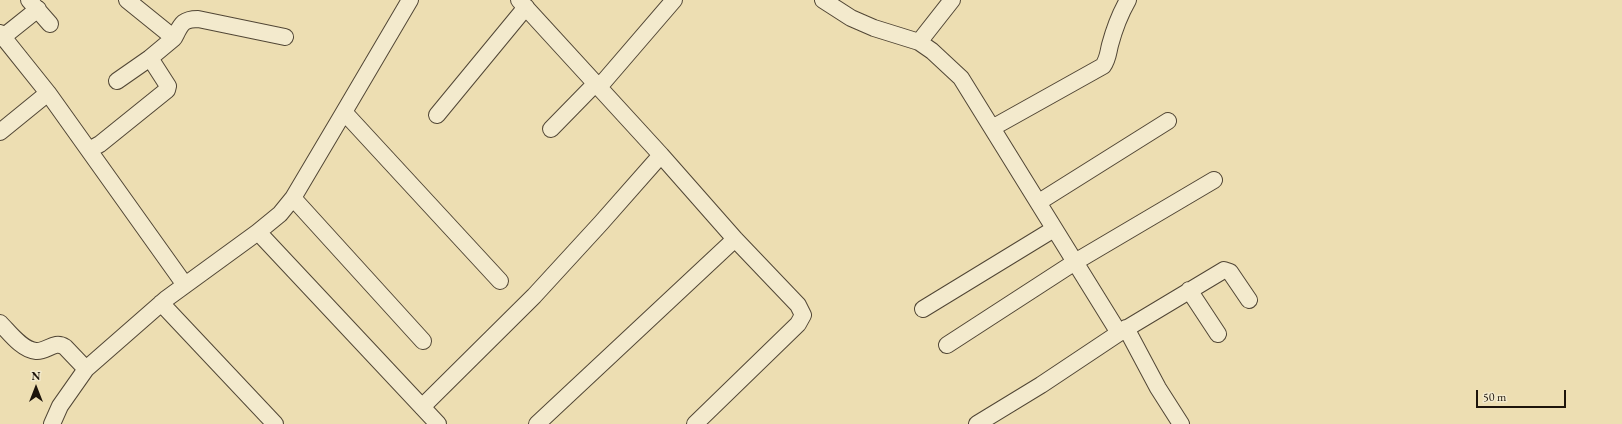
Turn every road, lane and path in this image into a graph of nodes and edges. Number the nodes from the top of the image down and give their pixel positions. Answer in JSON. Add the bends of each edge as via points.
{"nodes":[{"id":1,"x":127,"y":0,"type":"edge"},
{"id":2,"x":410,"y":0,"type":"edge"},
{"id":3,"x":674,"y":0,"type":"edge"},
{"id":4,"x":823,"y":0,"type":"edge"},
{"id":5,"x":952,"y":0,"type":"edge"},
{"id":6,"x":1128,"y":0,"type":"edge"},
{"id":7,"x":523,"y":4,"type":"edge"},
{"id":8,"x":34,"y":5,"type":"edge"},
{"id":9,"x":50,"y":24,"type":"dead end"},
{"id":10,"x":2,"y":35,"type":"edge"},
{"id":11,"x":285,"y":37,"type":"dead end"},
{"id":12,"x":174,"y":38,"type":"junction"},
{"id":13,"x":919,"y":42,"type":"junction"},
{"id":14,"x":150,"y":58,"type":"junction"},
{"id":15,"x":117,"y":81,"type":"dead end"},
{"id":16,"x":598,"y":84,"type":"junction"},
{"id":17,"x":48,"y":93,"type":"junction"},
{"id":18,"x":344,"y":112,"type":"junction"},
{"id":19,"x":436,"y":115,"type":"dead end"},
{"id":20,"x":1168,"y":121,"type":"dead end"},
{"id":21,"x":992,"y":128,"type":"junction"},
{"id":22,"x":551,"y":129,"type":"dead end"},
{"id":23,"x":0,"y":132,"type":"edge"},
{"id":24,"x":89,"y":150,"type":"junction"},
{"id":25,"x":661,"y":155,"type":"junction"},
{"id":26,"x":1214,"y":180,"type":"dead end"},
{"id":27,"x":293,"y":198,"type":"junction"},
{"id":28,"x":1038,"y":202,"type":"junction"},
{"id":29,"x":1054,"y":229,"type":"junction"},
{"id":30,"x":258,"y":232,"type":"junction"},
{"id":31,"x":735,"y":239,"type":"junction"},
{"id":32,"x":1075,"y":262,"type":"junction"},
{"id":33,"x":500,"y":281,"type":"dead end"},
{"id":34,"x":185,"y":285,"type":"junction"},
{"id":35,"x":1189,"y":290,"type":"junction"},
{"id":36,"x":1249,"y":300,"type":"dead end"},
{"id":37,"x":161,"y":303,"type":"junction"},
{"id":38,"x":923,"y":309,"type":"dead end"},
{"id":39,"x":0,"y":322,"type":"edge"},
{"id":40,"x":1123,"y":330,"type":"junction"},
{"id":41,"x":1218,"y":334,"type":"dead end"},
{"id":42,"x":423,"y":342,"type":"dead end"},
{"id":43,"x":947,"y":345,"type":"dead end"},
{"id":44,"x":86,"y":369,"type":"junction"},
{"id":45,"x":422,"y":407,"type":"junction"},
{"id":46,"x":53,"y":424,"type":"edge"},
{"id":47,"x":275,"y":424,"type":"edge"},
{"id":48,"x":438,"y":424,"type":"edge"},
{"id":49,"x":537,"y":424,"type":"edge"},
{"id":50,"x":695,"y":424,"type":"edge"},
{"id":51,"x":977,"y":424,"type":"edge"},
{"id":52,"x":1181,"y":424,"type":"edge"}],
"edges":[{"from":1,"to":12,"type":"street"},
{"from":2,"to":18,"type":"street"},
{"from":3,"to":16,"type":"street"},
{"from":4,"to":13,"type":"street","via":[[851,18]]},
{"from":5,"to":13,"type":"street"},
{"from":6,"to":21,"type":"street","via":[[1122,10],[1107,61],[1103,66]]},
{"from":7,"to":16,"type":"street"},
{"from":7,"to":19,"type":"street"},
{"from":8,"to":9,"type":"street"},
{"from":8,"to":10,"type":"street"},
{"from":10,"to":17,"type":"street"},
{"from":11,"to":12,"type":"street","via":[[189,19],[183,22]]},
{"from":12,"to":14,"type":"street"},
{"from":13,"to":21,"type":"street","via":[[960,78]]},
{"from":14,"to":15,"type":"street"},
{"from":14,"to":24,"type":"street","via":[[168,86],[167,90]]},
{"from":16,"to":22,"type":"street"},
{"from":16,"to":25,"type":"street"},
{"from":17,"to":23,"type":"street"},
{"from":17,"to":24,"type":"street"},
{"from":18,"to":27,"type":"street"},
{"from":18,"to":33,"type":"street"},
{"from":20,"to":28,"type":"street"},
{"from":21,"to":28,"type":"street"},
{"from":24,"to":34,"type":"street"},
{"from":25,"to":31,"type":"street"},
{"from":25,"to":45,"type":"street","via":[[534,296]]},
{"from":26,"to":32,"type":"street"},
{"from":27,"to":30,"type":"street","via":[[280,214]]},
{"from":27,"to":42,"type":"street"},
{"from":28,"to":29,"type":"street"},
{"from":29,"to":32,"type":"street"},
{"from":29,"to":38,"type":"street"},
{"from":30,"to":34,"type":"street"},
{"from":30,"to":45,"type":"street"},
{"from":31,"to":49,"type":"street"},
{"from":31,"to":50,"type":"street","via":[[798,305],[803,314],[798,324]]},
{"from":32,"to":40,"type":"street"},
{"from":32,"to":43,"type":"street"},
{"from":34,"to":37,"type":"street"},
{"from":35,"to":36,"type":"street","via":[[1226,270]]},
{"from":35,"to":40,"type":"street"},
{"from":35,"to":41,"type":"street"},
{"from":37,"to":44,"type":"street"},
{"from":37,"to":47,"type":"street"},
{"from":39,"to":44,"type":"street","via":[[29,349],[37,352],[61,344]]},
{"from":40,"to":51,"type":"street","via":[[1042,385]]},
{"from":40,"to":52,"type":"street"},
{"from":44,"to":46,"type":"street","via":[[60,406]]},
{"from":45,"to":48,"type":"street"}]}
